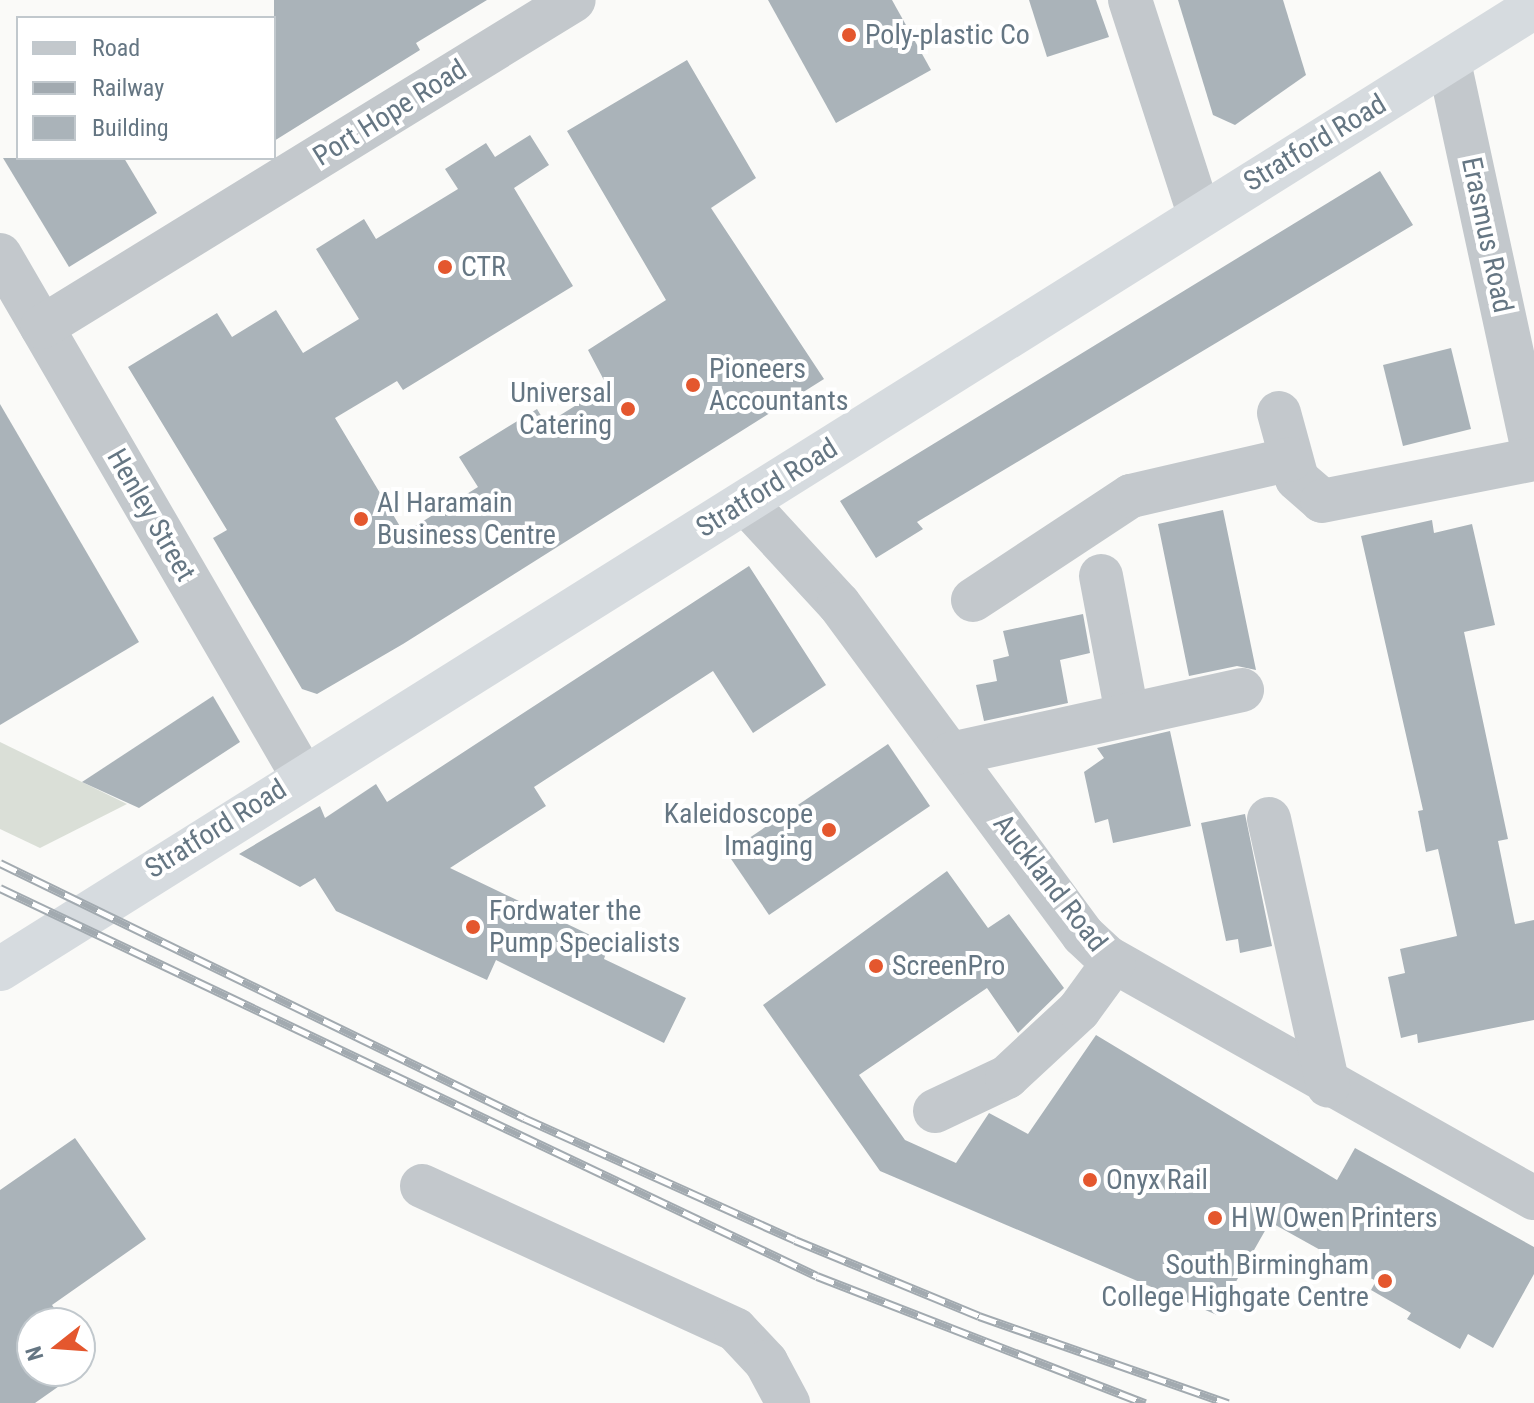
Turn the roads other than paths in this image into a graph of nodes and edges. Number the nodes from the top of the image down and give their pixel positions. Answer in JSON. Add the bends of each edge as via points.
{"nodes":[{"id":1,"x":574,"y":0,"type":"edge"},
{"id":2,"x":1130,"y":0,"type":"edge"},
{"id":3,"x":1534,"y":7,"type":"edge"},
{"id":4,"x":1449,"y":62,"type":"junction"},
{"id":5,"x":1199,"y":214,"type":"junction"},
{"id":6,"x":0,"y":255,"type":"edge"},
{"id":7,"x":42,"y":327,"type":"junction"},
{"id":8,"x":1279,"y":413,"type":"dead end"},
{"id":9,"x":1534,"y":457,"type":"edge"},
{"id":10,"x":1291,"y":459,"type":"junction"},
{"id":11,"x":746,"y":503,"type":"junction"},
{"id":12,"x":1101,"y":576,"type":"dead end"},
{"id":13,"x":973,"y":600,"type":"dead end"},
{"id":14,"x":1242,"y":690,"type":"dead end"},
{"id":15,"x":1127,"y":713,"type":"junction"},
{"id":16,"x":951,"y":754,"type":"junction"},
{"id":17,"x":302,"y":775,"type":"junction"},
{"id":18,"x":1269,"y":819,"type":"dead end"},
{"id":19,"x":1114,"y":962,"type":"junction"},
{"id":20,"x":0,"y":969,"type":"edge"},
{"id":21,"x":1328,"y":1086,"type":"junction"},
{"id":22,"x":935,"y":1111,"type":"dead end"},
{"id":23,"x":422,"y":1186,"type":"dead end"},
{"id":24,"x":1534,"y":1198,"type":"edge"},
{"id":25,"x":788,"y":1403,"type":"edge"}],
"edges":[{"from":1,"to":7,"type":"street","name":"Port Hope Road"},
{"from":2,"to":5,"type":"street"},
{"from":3,"to":4,"type":"highway","name":"Stratford Road"},
{"from":4,"to":5,"type":"highway","name":"Stratford Road"},
{"from":4,"to":9,"type":"street","name":"Erasmus Road"},
{"from":5,"to":11,"type":"highway","name":"Stratford Road"},
{"from":6,"to":7,"type":"street","name":"Henley Street"},
{"from":7,"to":17,"type":"street","name":"Henley Street"},
{"from":8,"to":10,"type":"street"},
{"from":9,"to":10,"type":"street","via":[[1322,501],[1297,479]]},
{"from":10,"to":13,"type":"street","via":[[1131,496]]},
{"from":11,"to":16,"type":"street","name":"Auckland Road","via":[[839,604]]},
{"from":11,"to":17,"type":"highway","name":"Stratford Road"},
{"from":12,"to":15,"type":"street"},
{"from":14,"to":15,"type":"street"},
{"from":15,"to":16,"type":"street"},
{"from":16,"to":19,"type":"street","name":"Auckland Road","via":[[1083,935]]},
{"from":17,"to":20,"type":"highway","name":"Stratford Road"},
{"from":18,"to":21,"type":"street"},
{"from":19,"to":21,"type":"street","name":"Auckland Road"},
{"from":19,"to":22,"type":"street","via":[[1079,1010],[1007,1077]]},
{"from":21,"to":24,"type":"street","name":"Auckland Road"},
{"from":23,"to":25,"type":"street","via":[[736,1330],[766,1362]]}]}
